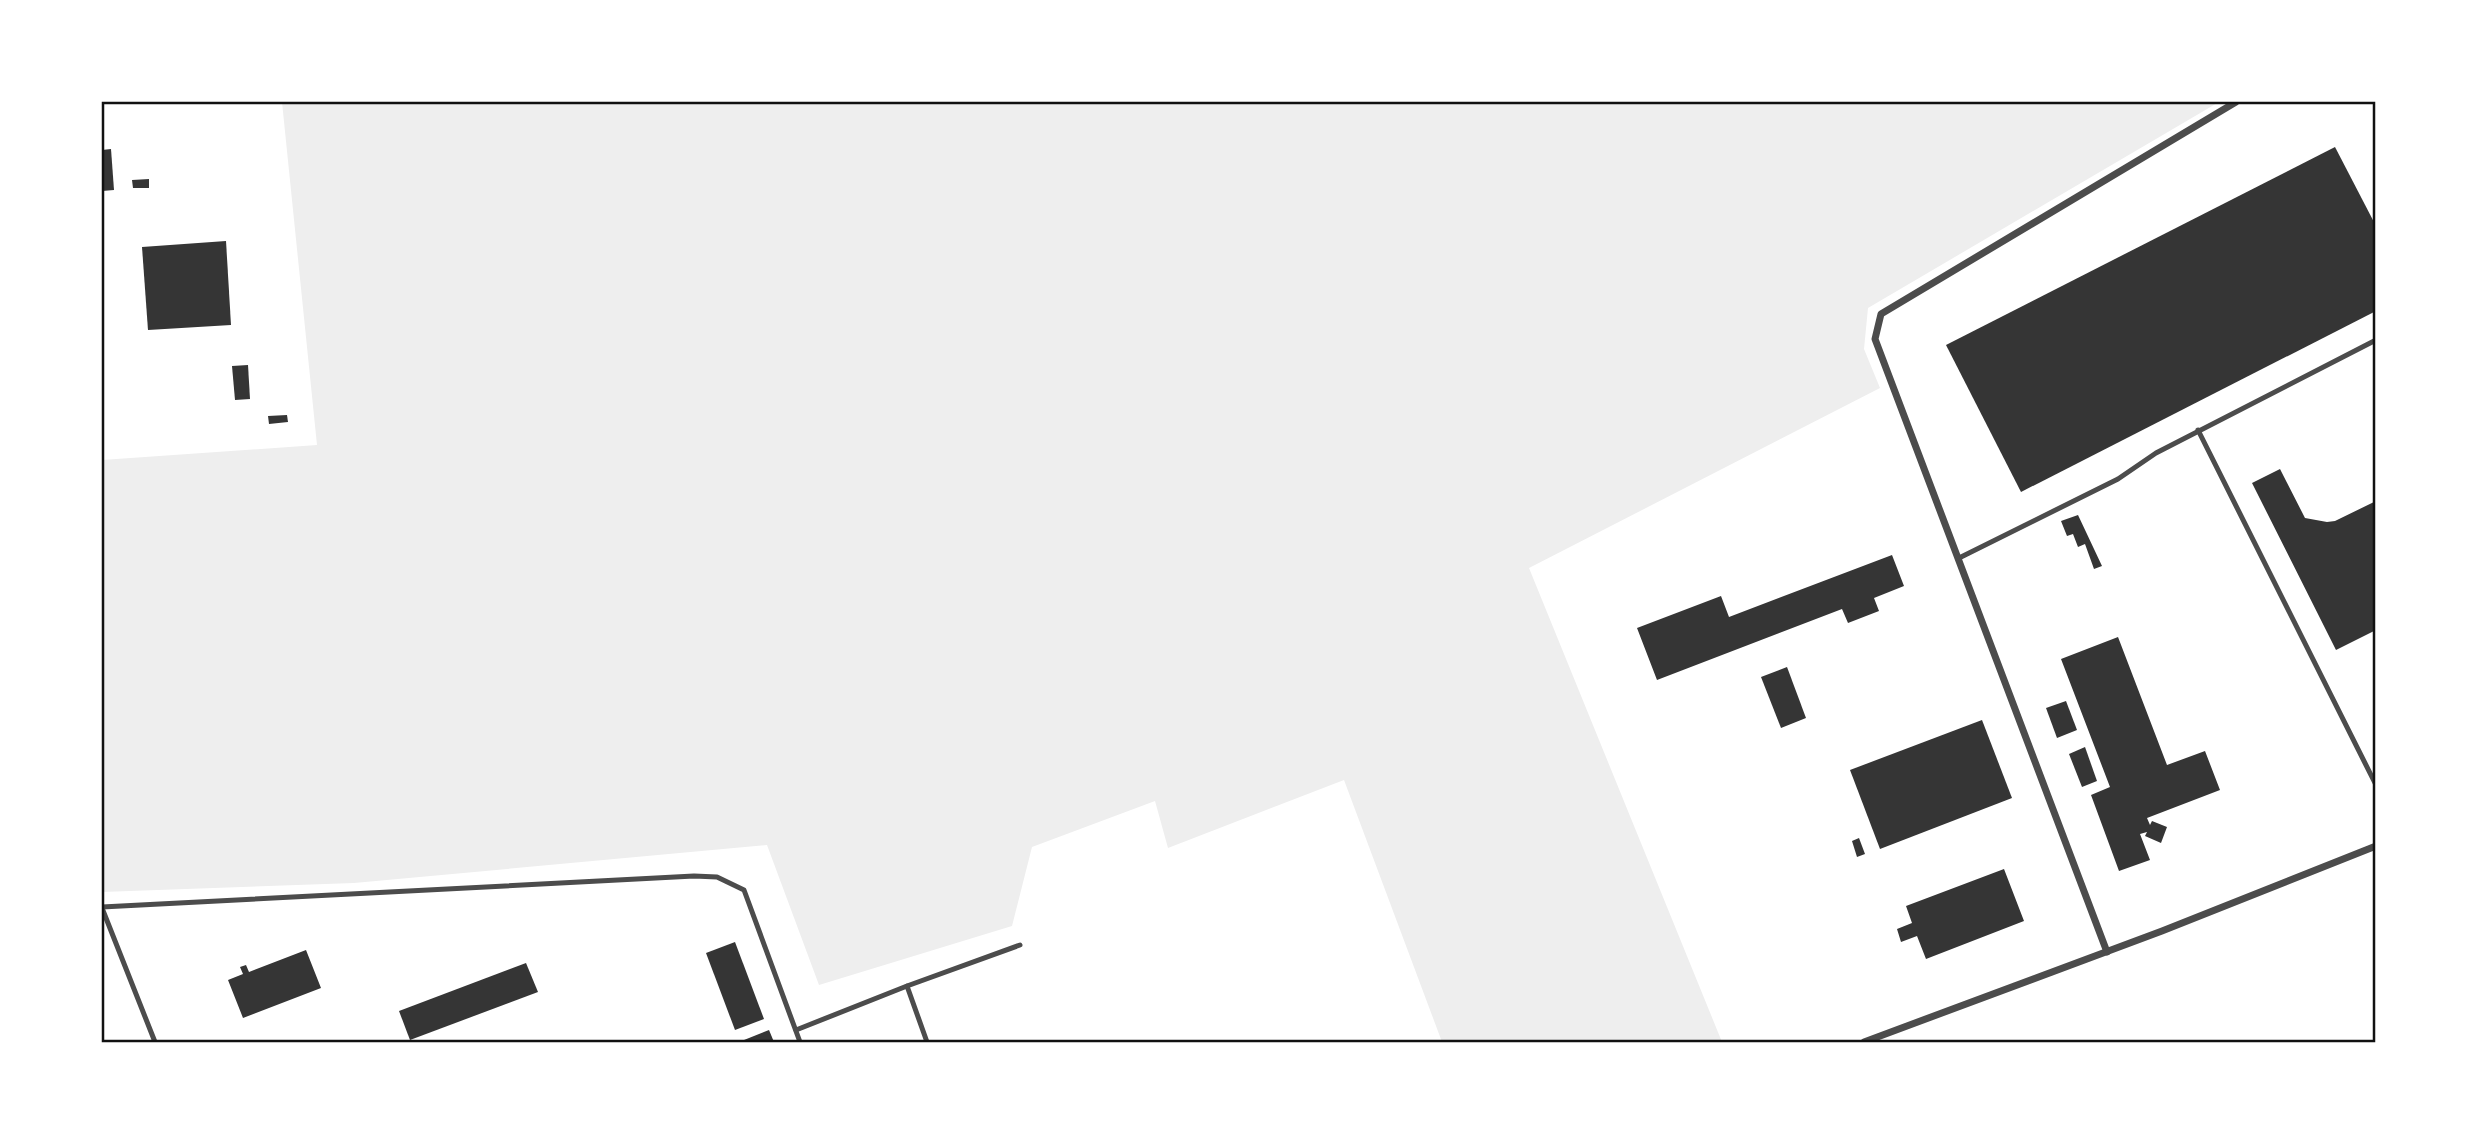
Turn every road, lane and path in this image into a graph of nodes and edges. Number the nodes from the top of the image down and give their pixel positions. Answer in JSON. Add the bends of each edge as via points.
{"nodes":[{"id":1,"x":2235,"y":102,"type":"edge"},
{"id":2,"x":2375,"y":340,"type":"edge"},
{"id":3,"x":2198,"y":430,"type":"junction"},
{"id":4,"x":1959,"y":558,"type":"junction"},
{"id":5,"x":2375,"y":785,"type":"edge"},
{"id":6,"x":2375,"y":846,"type":"edge"},
{"id":7,"x":102,"y":908,"type":"edge"},
{"id":8,"x":1020,"y":945,"type":"dead end"},
{"id":9,"x":2107,"y":952,"type":"junction"},
{"id":10,"x":907,"y":986,"type":"junction"},
{"id":11,"x":796,"y":1030,"type":"junction"},
{"id":12,"x":155,"y":1042,"type":"edge"},
{"id":13,"x":800,"y":1042,"type":"edge"},
{"id":14,"x":927,"y":1042,"type":"edge"},
{"id":15,"x":1864,"y":1042,"type":"edge"}],
"edges":[{"from":1,"to":4,"type":"street","via":[[1881,314],[1875,339]]},
{"from":2,"to":3,"type":"lane"},
{"from":3,"to":4,"type":"lane","via":[[2118,479]]},
{"from":3,"to":5,"type":"lane"},
{"from":4,"to":9,"type":"street"},
{"from":6,"to":9,"type":"street"},
{"from":7,"to":11,"type":"lane","via":[[717,877],[744,890]]},
{"from":7,"to":12,"type":"lane"},
{"from":8,"to":10,"type":"lane"},
{"from":9,"to":15,"type":"street"},
{"from":10,"to":11,"type":"lane"},
{"from":10,"to":14,"type":"lane"},
{"from":11,"to":13,"type":"lane"}]}
